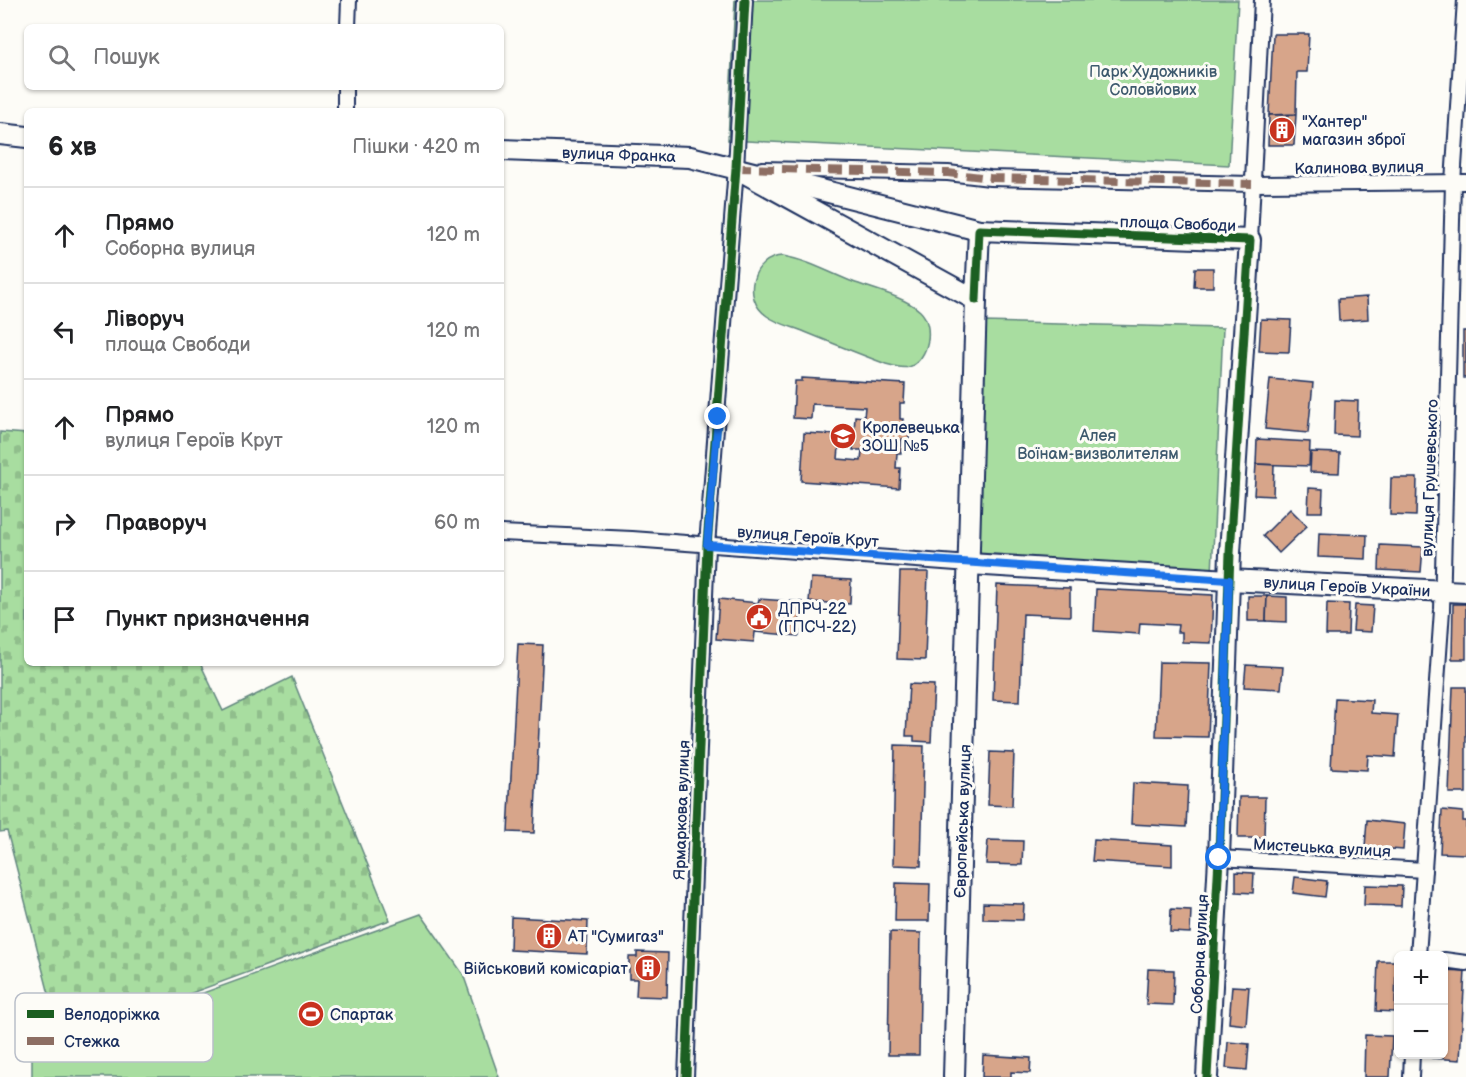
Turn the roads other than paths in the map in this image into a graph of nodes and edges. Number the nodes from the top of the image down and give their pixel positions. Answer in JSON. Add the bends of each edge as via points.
{"nodes":[{"id":1,"x":349,"y":0,"type":"edge"},
{"id":2,"x":744,"y":0,"type":"edge"},
{"id":3,"x":1262,"y":0,"type":"edge"},
{"id":4,"x":1465,"y":0,"type":"edge"},
{"id":5,"x":348,"y":24,"type":"edge"},
{"id":6,"x":345,"y":90,"type":"edge"},
{"id":7,"x":345,"y":108,"type":"edge"},
{"id":8,"x":0,"y":134,"type":"edge"},
{"id":9,"x":24,"y":137,"type":"edge"},
{"id":10,"x":504,"y":150,"type":"edge"},
{"id":11,"x":736,"y":168,"type":"junction"},
{"id":12,"x":1460,"y":182,"type":"edge"},
{"id":13,"x":1252,"y":184,"type":"junction"},
{"id":14,"x":979,"y":230,"type":"junction"},
{"id":15,"x":1250,"y":240,"type":"junction"},
{"id":16,"x":976,"y":300,"type":"junction"},
{"id":17,"x":504,"y":533,"type":"edge"},
{"id":18,"x":707,"y":545,"type":"junction"},
{"id":19,"x":970,"y":564,"type":"junction"},
{"id":20,"x":1229,"y":580,"type":"junction"},
{"id":21,"x":1443,"y":591,"type":"junction"},
{"id":22,"x":1466,"y":592,"type":"edge"},
{"id":23,"x":1219,"y":858,"type":"junction"},
{"id":24,"x":1424,"y":870,"type":"junction"},
{"id":25,"x":1418,"y":951,"type":"edge"},
{"id":26,"x":1448,"y":961,"type":"edge"},
{"id":27,"x":1466,"y":963,"type":"edge"},
{"id":28,"x":1412,"y":1059,"type":"edge"},
{"id":29,"x":686,"y":1077,"type":"edge"},
{"id":30,"x":954,"y":1077,"type":"edge"},
{"id":31,"x":1208,"y":1077,"type":"edge"},
{"id":32,"x":1411,"y":1077,"type":"edge"}],
"edges":[{"from":1,"to":5,"type":"street"},
{"from":2,"to":11,"type":"street"},
{"from":3,"to":13,"type":"street","name":"площа Свободи"},
{"from":4,"to":12,"type":"street","name":"вулиця Грушевського"},
{"from":6,"to":7,"type":"street"},
{"from":8,"to":9,"type":"street"},
{"from":10,"to":11,"type":"street","name":"вулиця Франка","via":[[690,157]]},
{"from":11,"to":13,"type":"street","name":"Калинова вулиця"},
{"from":11,"to":14,"type":"street","name":"площа Свободи"},
{"from":11,"to":16,"type":"street"},
{"from":11,"to":18,"type":"street","name":"Ярмаркова вулиця"},
{"from":12,"to":13,"type":"street","name":"Калинова вулиця"},
{"from":12,"to":21,"type":"street","name":"вулиця Грушевського"},
{"from":13,"to":15,"type":"street","name":"площа Свободи"},
{"from":14,"to":15,"type":"street","name":"площа Свободи"},
{"from":14,"to":16,"type":"street"},
{"from":15,"to":20,"type":"street","name":"площа Свободи"},
{"from":16,"to":19,"type":"street","name":"Європейська вулиця"},
{"from":17,"to":18,"type":"street","name":"вулиця Героїв Крут"},
{"from":18,"to":19,"type":"street","name":"вулиця Героїв Крут"},
{"from":18,"to":29,"type":"street","name":"Ярмаркова вулиця"},
{"from":19,"to":20,"type":"street"},
{"from":19,"to":30,"type":"street","name":"Європейська вулиця"},
{"from":20,"to":21,"type":"street","name":"вулиця Героїв України"},
{"from":20,"to":23,"type":"street","name":"Соборна вулиця"},
{"from":21,"to":22,"type":"street","name":"вулиця Героїв України"},
{"from":21,"to":24,"type":"street","name":"вулиця Грушевського"},
{"from":23,"to":24,"type":"street","name":"Мистецька вулиця"},
{"from":23,"to":31,"type":"street","name":"Соборна вулиця"},
{"from":24,"to":25,"type":"street","name":"вулиця Грушевського"},
{"from":26,"to":27,"type":"street"},
{"from":28,"to":32,"type":"street"}]}
